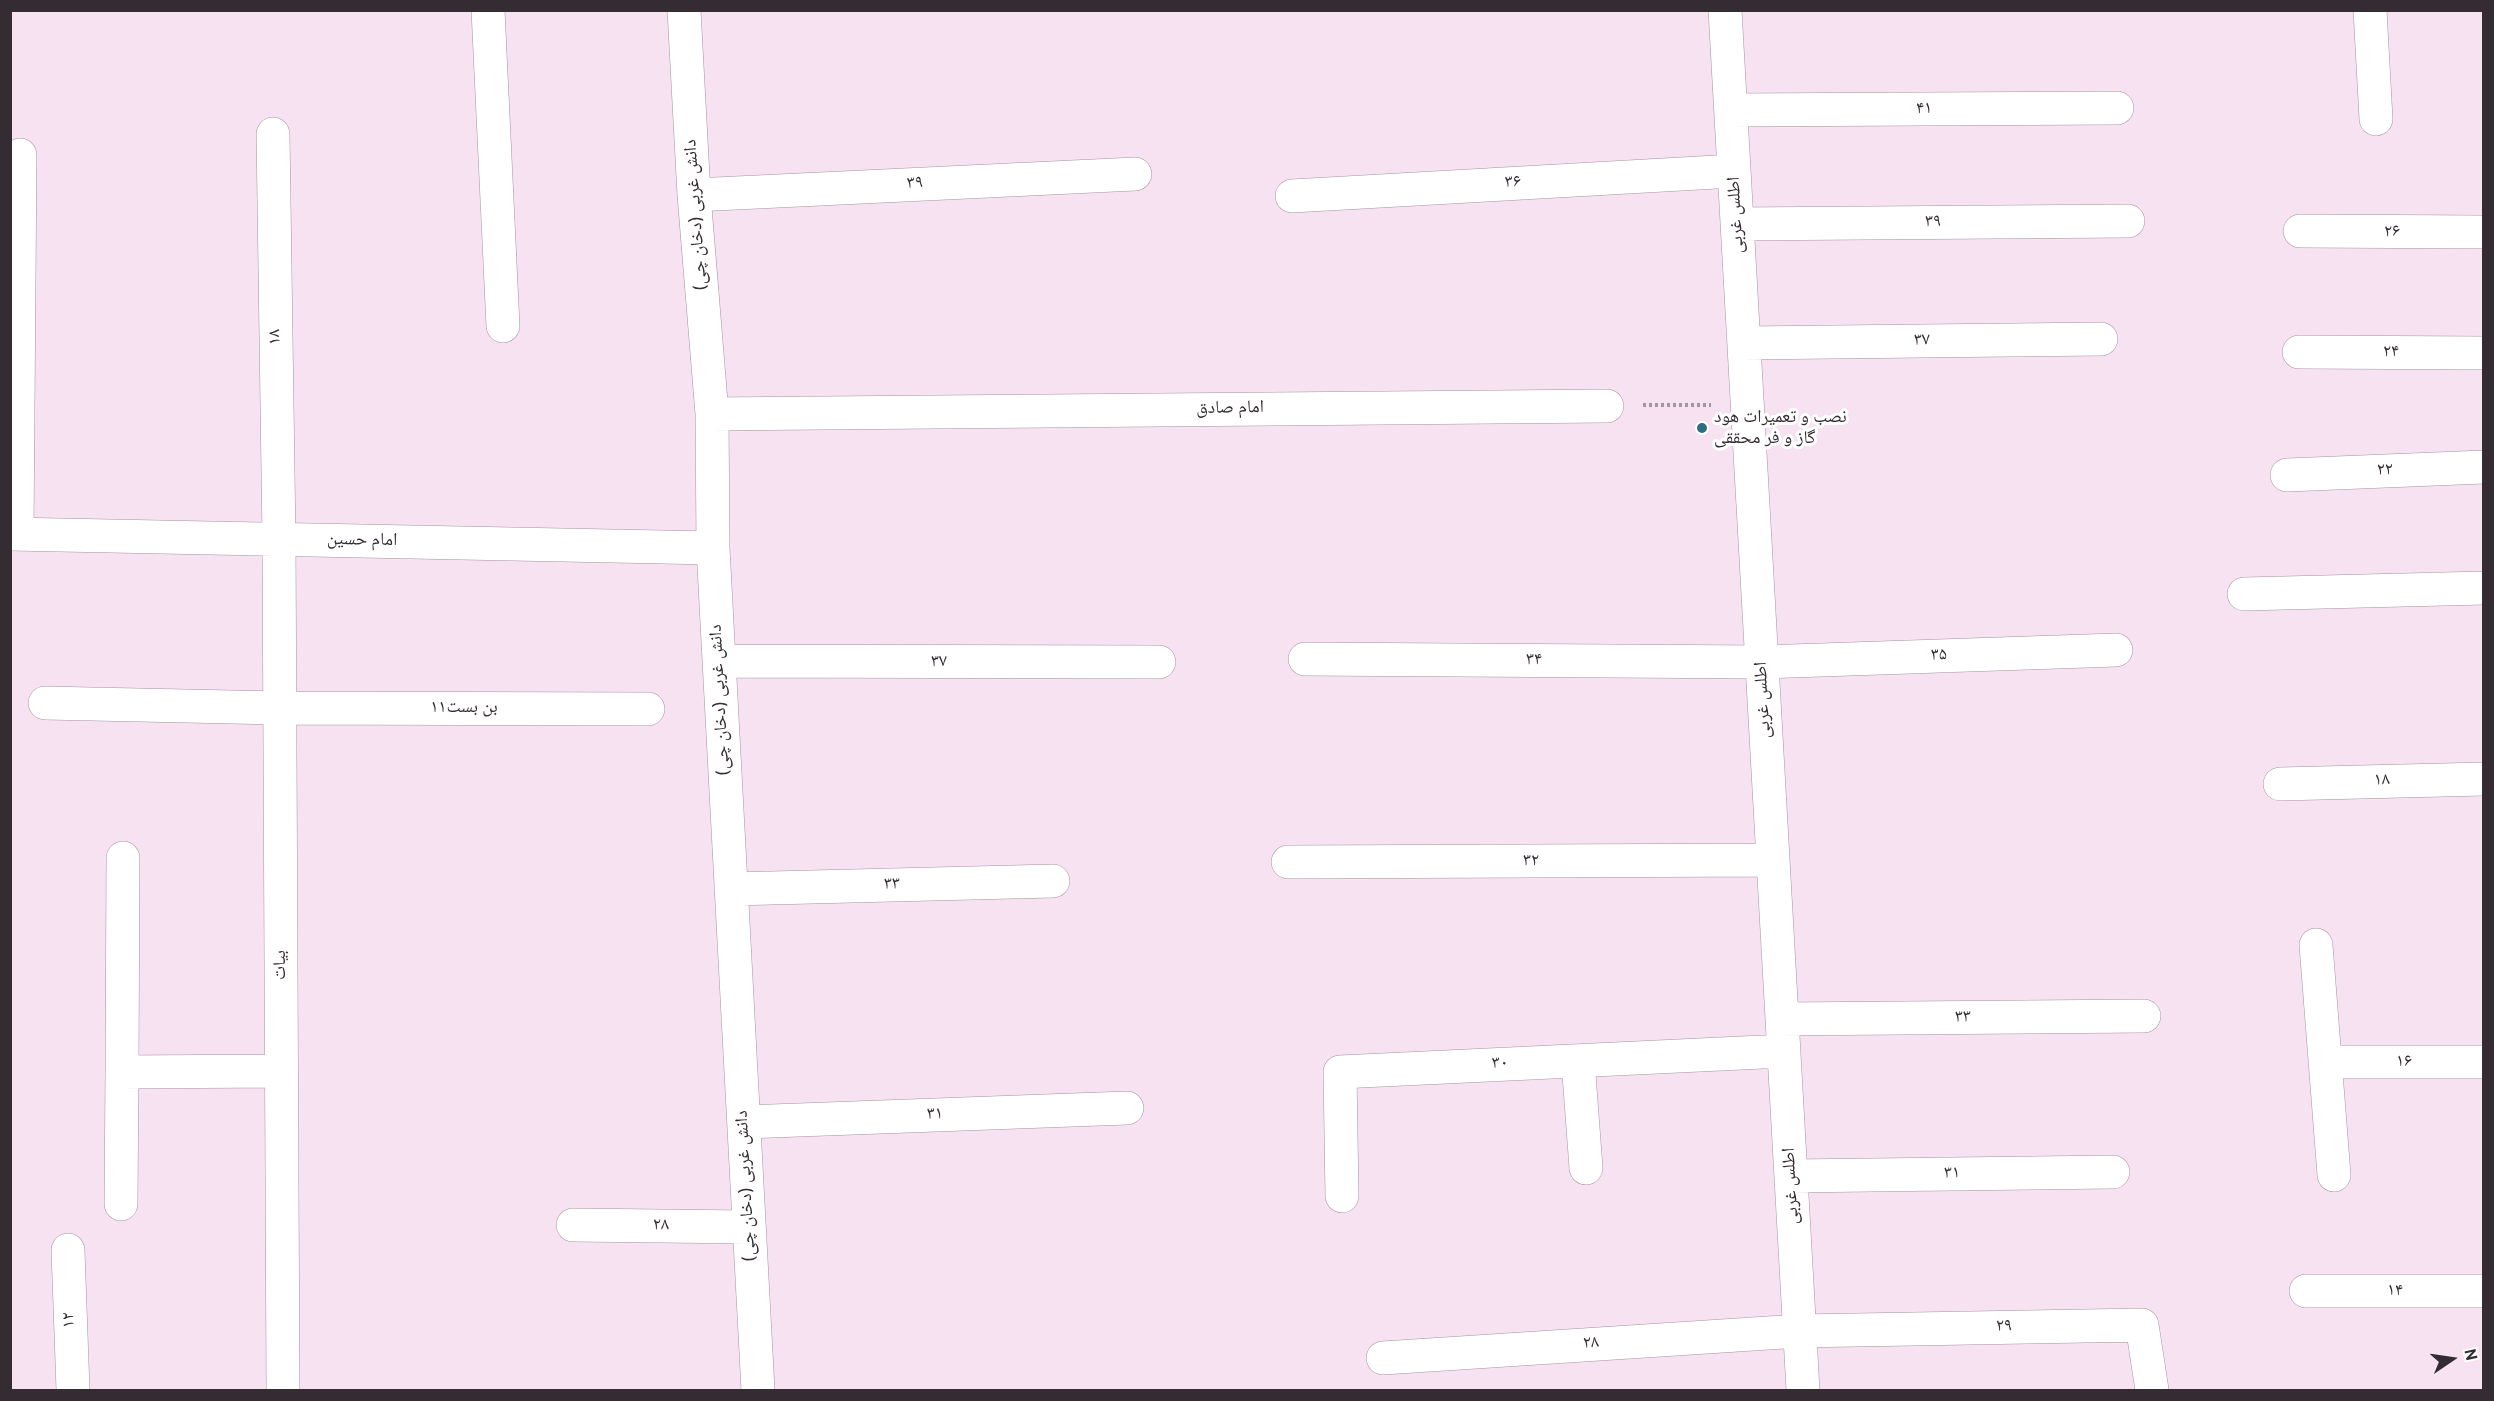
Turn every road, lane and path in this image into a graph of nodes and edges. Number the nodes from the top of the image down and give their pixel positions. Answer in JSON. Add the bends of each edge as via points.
{"nodes":[{"id":1,"x":488,"y":10,"type":"edge"},
{"id":2,"x":684,"y":10,"type":"edge"},
{"id":3,"x":1725,"y":10,"type":"edge"},
{"id":4,"x":2370,"y":10,"type":"edge"},
{"id":5,"x":2117,"y":108,"type":"dead end"},
{"id":6,"x":1731,"y":110,"type":"junction"},
{"id":7,"x":2376,"y":119,"type":"dead end"},
{"id":8,"x":273,"y":134,"type":"dead end"},
{"id":9,"x":20,"y":155,"type":"dead end"},
{"id":10,"x":1734,"y":171,"type":"junction"},
{"id":11,"x":1136,"y":174,"type":"dead end"},
{"id":12,"x":694,"y":195,"type":"junction"},
{"id":13,"x":1292,"y":196,"type":"dead end"},
{"id":14,"x":2128,"y":220,"type":"dead end"},
{"id":15,"x":1737,"y":224,"type":"junction"},
{"id":16,"x":2300,"y":231,"type":"dead end"},
{"id":17,"x":2484,"y":232,"type":"edge"},
{"id":18,"x":503,"y":326,"type":"dead end"},
{"id":19,"x":2101,"y":339,"type":"dead end"},
{"id":20,"x":1744,"y":343,"type":"junction"},
{"id":21,"x":2299,"y":352,"type":"dead end"},
{"id":22,"x":2484,"y":353,"type":"edge"},
{"id":23,"x":1747,"y":404,"type":"junction"},
{"id":24,"x":1607,"y":406,"type":"joint"},
{"id":25,"x":712,"y":414,"type":"junction"},
{"id":26,"x":2484,"y":467,"type":"edge"},
{"id":27,"x":2287,"y":475,"type":"dead end"},
{"id":28,"x":14,"y":534,"type":"edge"},
{"id":29,"x":279,"y":539,"type":"junction"},
{"id":30,"x":713,"y":548,"type":"junction"},
{"id":31,"x":2484,"y":588,"type":"edge"},
{"id":32,"x":2244,"y":594,"type":"dead end"},
{"id":33,"x":2116,"y":650,"type":"dead end"},
{"id":34,"x":1305,"y":659,"type":"dead end"},
{"id":35,"x":719,"y":661,"type":"junction"},
{"id":36,"x":1158,"y":662,"type":"dead end"},
{"id":37,"x":1762,"y":662,"type":"junction"},
{"id":38,"x":45,"y":703,"type":"dead end"},
{"id":39,"x":279,"y":708,"type":"junction"},
{"id":40,"x":648,"y":709,"type":"dead end"},
{"id":41,"x":2484,"y":778,"type":"edge"},
{"id":42,"x":2280,"y":784,"type":"dead end"},
{"id":43,"x":123,"y":858,"type":"dead end"},
{"id":44,"x":1773,"y":860,"type":"junction"},
{"id":45,"x":1288,"y":862,"type":"dead end"},
{"id":46,"x":1053,"y":881,"type":"dead end"},
{"id":47,"x":731,"y":889,"type":"junction"},
{"id":48,"x":2316,"y":945,"type":"dead end"},
{"id":49,"x":2144,"y":1016,"type":"dead end"},
{"id":50,"x":1783,"y":1035,"type":"junction"},
{"id":51,"x":1578,"y":1061,"type":"junction"},
{"id":52,"x":2325,"y":1062,"type":"junction"},
{"id":53,"x":2484,"y":1062,"type":"edge"},
{"id":54,"x":281,"y":1071,"type":"junction"},
{"id":55,"x":122,"y":1072,"type":"junction"},
{"id":56,"x":1127,"y":1108,"type":"dead end"},
{"id":57,"x":744,"y":1122,"type":"junction"},
{"id":58,"x":1586,"y":1168,"type":"dead end"},
{"id":59,"x":2113,"y":1172,"type":"dead end"},
{"id":60,"x":2334,"y":1175,"type":"dead end"},
{"id":61,"x":1791,"y":1176,"type":"junction"},
{"id":62,"x":1342,"y":1196,"type":"dead end"},
{"id":63,"x":121,"y":1204,"type":"dead end"},
{"id":64,"x":573,"y":1225,"type":"dead end"},
{"id":65,"x":749,"y":1227,"type":"junction"},
{"id":66,"x":68,"y":1250,"type":"dead end"},
{"id":67,"x":2306,"y":1291,"type":"dead end"},
{"id":68,"x":2484,"y":1291,"type":"edge"},
{"id":69,"x":1799,"y":1331,"type":"junction"},
{"id":70,"x":1383,"y":1358,"type":"dead end"},
{"id":71,"x":73,"y":1390,"type":"edge"},
{"id":72,"x":282,"y":1390,"type":"edge"},
{"id":73,"x":758,"y":1390,"type":"edge"},
{"id":74,"x":1803,"y":1390,"type":"edge"},
{"id":75,"x":2152,"y":1390,"type":"edge"}],
"edges":[{"from":1,"to":18,"type":"street"},
{"from":2,"to":12,"type":"street","name":"دانش غربی (دخان چی)"},
{"from":3,"to":6,"type":"street","name":"اطلس غربی"},
{"from":4,"to":7,"type":"street"},
{"from":5,"to":6,"type":"street","name":"۴۱"},
{"from":6,"to":10,"type":"street","name":"اطلس غربی"},
{"from":8,"to":29,"type":"street","name":"۱۸"},
{"from":9,"to":28,"type":"street"},
{"from":10,"to":13,"type":"street","name":"۳۶"},
{"from":10,"to":15,"type":"street","name":"اطلس غربی"},
{"from":11,"to":12,"type":"street","name":"۳۹"},
{"from":12,"to":25,"type":"street","name":"دانش غربی (دخان چی)"},
{"from":14,"to":15,"type":"street","name":"۳۹"},
{"from":15,"to":20,"type":"street","name":"اطلس غربی"},
{"from":16,"to":17,"type":"street","name":"۲۶"},
{"from":19,"to":20,"type":"street","name":"۳۷"},
{"from":20,"to":23,"type":"street","name":"اطلس غربی"},
{"from":21,"to":22,"type":"street","name":"۲۴"},
{"from":23,"to":24,"type":"path"},
{"from":23,"to":37,"type":"street","name":"اطلس غربی"},
{"from":24,"to":25,"type":"street","name":"امام صادق"},
{"from":25,"to":30,"type":"street","name":"دانش غربی (دخان چی)"},
{"from":26,"to":27,"type":"street","name":"۲۲"},
{"from":28,"to":29,"type":"street","name":"امام حسین"},
{"from":29,"to":30,"type":"street","name":"امام حسین"},
{"from":29,"to":39,"type":"street","name":"بیات"},
{"from":30,"to":35,"type":"street","name":"دانش غربی (دخان چی)"},
{"from":31,"to":32,"type":"street"},
{"from":33,"to":37,"type":"street","name":"۳۵"},
{"from":34,"to":37,"type":"street","name":"۳۴"},
{"from":35,"to":36,"type":"street","name":"۳۷"},
{"from":35,"to":47,"type":"street","name":"دانش غربی (دخان چی)"},
{"from":37,"to":44,"type":"street","name":"اطلس غربی"},
{"from":38,"to":39,"type":"street","name":"بن بست۱۱"},
{"from":39,"to":40,"type":"street","name":"بن بست۱۱"},
{"from":39,"to":54,"type":"street","name":"بیات"},
{"from":41,"to":42,"type":"street","name":"۱۸"},
{"from":43,"to":55,"type":"street"},
{"from":44,"to":45,"type":"street","name":"۳۲"},
{"from":44,"to":50,"type":"street","name":"اطلس غربی"},
{"from":46,"to":47,"type":"street","name":"۳۳"},
{"from":47,"to":57,"type":"street","name":"دانش غربی (دخان چی)"},
{"from":48,"to":52,"type":"street"},
{"from":49,"to":50,"type":"street","name":"۳۳"},
{"from":50,"to":51,"type":"street","name":"۳۰"},
{"from":50,"to":61,"type":"street","name":"اطلس غربی"},
{"from":51,"to":58,"type":"street"},
{"from":51,"to":62,"type":"street","name":"۳۰","via":[[1340,1072]]},
{"from":52,"to":53,"type":"street","name":"۱۶"},
{"from":52,"to":60,"type":"street"},
{"from":54,"to":55,"type":"street"},
{"from":54,"to":72,"type":"street","name":"بیات"},
{"from":55,"to":63,"type":"street"},
{"from":56,"to":57,"type":"street","name":"۳۱"},
{"from":57,"to":65,"type":"street","name":"دانش غربی (دخان چی)"},
{"from":59,"to":61,"type":"street","name":"۳۱"},
{"from":61,"to":69,"type":"street","name":"اطلس غربی"},
{"from":64,"to":65,"type":"street","name":"۲۸"},
{"from":65,"to":73,"type":"street","name":"دانش غربی (دخان چی)"},
{"from":66,"to":71,"type":"street","name":"۱۲"},
{"from":67,"to":68,"type":"street","name":"۱۴"},
{"from":69,"to":70,"type":"street","name":"۲۸"},
{"from":69,"to":74,"type":"street","name":"اطلس غربی"},
{"from":69,"to":75,"type":"street","name":"۲۹","via":[[2142,1325]]}]}
